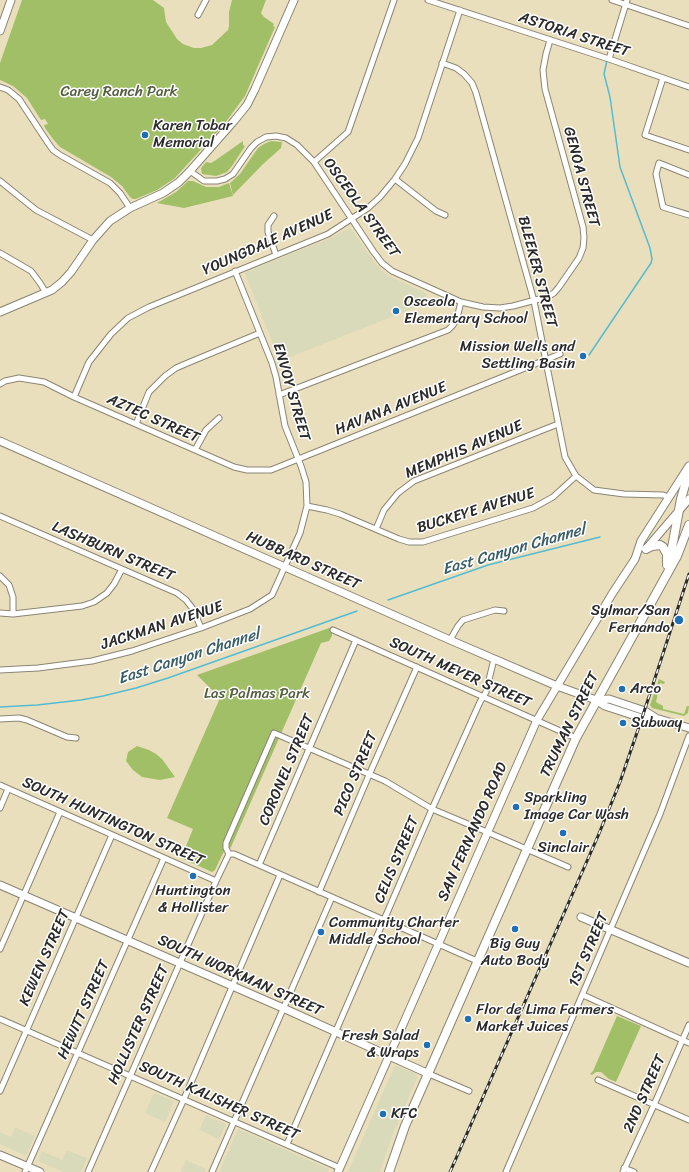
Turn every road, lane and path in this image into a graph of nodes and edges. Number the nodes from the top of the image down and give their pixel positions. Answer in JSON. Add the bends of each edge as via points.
{"nodes":[{"id":1,"x":11,"y":0,"type":"edge"},
{"id":2,"x":206,"y":0,"type":"edge"},
{"id":3,"x":294,"y":0,"type":"edge"},
{"id":4,"x":394,"y":0,"type":"edge"},
{"id":5,"x":428,"y":0,"type":"edge"},
{"id":6,"x":612,"y":0,"type":"edge"},
{"id":7,"x":626,"y":2,"type":"edge"},
{"id":8,"x":460,"y":10,"type":"junction"},
{"id":9,"x":198,"y":15,"type":"dead end"},
{"id":10,"x":689,"y":26,"type":"edge"},
{"id":11,"x":0,"y":31,"type":"edge"},
{"id":12,"x":550,"y":40,"type":"junction"},
{"id":13,"x":609,"y":58,"type":"junction"},
{"id":14,"x":442,"y":63,"type":"junction"},
{"id":15,"x":663,"y":78,"type":"junction"},
{"id":16,"x":689,"y":86,"type":"edge"},
{"id":17,"x":0,"y":87,"type":"edge"},
{"id":18,"x":689,"y":150,"type":"edge"},
{"id":19,"x":314,"y":162,"type":"junction"},
{"id":20,"x":190,"y":171,"type":"junction"},
{"id":21,"x":689,"y":175,"type":"edge"},
{"id":22,"x":395,"y":179,"type":"junction"},
{"id":23,"x":0,"y":181,"type":"edge"},
{"id":24,"x":130,"y":208,"type":"junction"},
{"id":25,"x":445,"y":215,"type":"dead end"},
{"id":26,"x":689,"y":215,"type":"edge"},
{"id":27,"x":274,"y":216,"type":"dead end"},
{"id":28,"x":352,"y":218,"type":"junction"},
{"id":29,"x":93,"y":240,"type":"junction"},
{"id":30,"x":0,"y":253,"type":"edge"},
{"id":31,"x":276,"y":255,"type":"junction"},
{"id":32,"x":235,"y":271,"type":"junction"},
{"id":33,"x":46,"y":293,"type":"junction"},
{"id":34,"x":534,"y":300,"type":"junction"},
{"id":35,"x":461,"y":302,"type":"junction"},
{"id":36,"x":0,"y":312,"type":"edge"},
{"id":37,"x":260,"y":333,"type":"junction"},
{"id":38,"x":560,"y":354,"type":"dead end"},
{"id":39,"x":547,"y":360,"type":"junction"},
{"id":40,"x":0,"y":384,"type":"edge"},
{"id":41,"x":279,"y":395,"type":"junction"},
{"id":42,"x":74,"y":397,"type":"junction"},
{"id":43,"x":219,"y":418,"type":"dead end"},
{"id":44,"x":136,"y":424,"type":"junction"},
{"id":45,"x":558,"y":424,"type":"junction"},
{"id":46,"x":0,"y":441,"type":"edge"},
{"id":47,"x":194,"y":450,"type":"junction"},
{"id":48,"x":299,"y":460,"type":"junction"},
{"id":49,"x":689,"y":466,"type":"edge"},
{"id":50,"x":689,"y":471,"type":"edge"},
{"id":51,"x":576,"y":476,"type":"junction"},
{"id":52,"x":669,"y":497,"type":"junction"},
{"id":53,"x":689,"y":499,"type":"edge"},
{"id":54,"x":307,"y":506,"type":"junction"},
{"id":55,"x":678,"y":512,"type":"junction"},
{"id":56,"x":0,"y":516,"type":"edge"},
{"id":57,"x":689,"y":525,"type":"edge"},
{"id":58,"x":376,"y":529,"type":"junction"},
{"id":59,"x":646,"y":549,"type":"junction"},
{"id":60,"x":635,"y":559,"type":"junction"},
{"id":61,"x":667,"y":564,"type":"junction"},
{"id":62,"x":284,"y":566,"type":"junction"},
{"id":63,"x":122,"y":569,"type":"junction"},
{"id":64,"x":0,"y":576,"type":"edge"},
{"id":65,"x":662,"y":581,"type":"junction"},
{"id":66,"x":504,"y":611,"type":"dead end"},
{"id":67,"x":0,"y":613,"type":"edge"},
{"id":68,"x":13,"y":614,"type":"junction"},
{"id":69,"x":201,"y":628,"type":"junction"},
{"id":70,"x":333,"y":630,"type":"dead end"},
{"id":71,"x":356,"y":640,"type":"junction"},
{"id":72,"x":450,"y":640,"type":"junction"},
{"id":73,"x":494,"y":659,"type":"junction"},
{"id":74,"x":417,"y":667,"type":"junction"},
{"id":75,"x":0,"y":670,"type":"edge"},
{"id":76,"x":557,"y":686,"type":"junction"},
{"id":77,"x":484,"y":696,"type":"junction"},
{"id":78,"x":596,"y":700,"type":"junction"},
{"id":79,"x":0,"y":719,"type":"edge"},
{"id":80,"x":537,"y":720,"type":"junction"},
{"id":81,"x":689,"y":728,"type":"edge"},
{"id":82,"x":689,"y":736,"type":"edge"},
{"id":83,"x":76,"y":738,"type":"dead end"},
{"id":84,"x":576,"y":738,"type":"junction"},
{"id":85,"x":309,"y":748,"type":"junction"},
{"id":86,"x":369,"y":775,"type":"junction"},
{"id":87,"x":0,"y":785,"type":"edge"},
{"id":88,"x":8,"y":789,"type":"junction"},
{"id":89,"x":0,"y":808,"type":"edge"},
{"id":90,"x":432,"y":809,"type":"junction"},
{"id":91,"x":60,"y":812,"type":"junction"},
{"id":92,"x":487,"y":832,"type":"junction"},
{"id":93,"x":112,"y":835,"type":"junction"},
{"id":94,"x":526,"y":849,"type":"junction"},
{"id":95,"x":229,"y":854,"type":"junction"},
{"id":96,"x":164,"y":858,"type":"junction"},
{"id":97,"x":259,"y":865,"type":"junction"},
{"id":98,"x":568,"y":867,"type":"dead end"},
{"id":99,"x":280,"y":875,"type":"junction"},
{"id":100,"x":216,"y":881,"type":"junction"},
{"id":101,"x":0,"y":885,"type":"edge"},
{"id":102,"x":319,"y":892,"type":"junction"},
{"id":103,"x":24,"y":895,"type":"junction"},
{"id":104,"x":332,"y":897,"type":"junction"},
{"id":105,"x":581,"y":917,"type":"dead end"},
{"id":106,"x":76,"y":918,"type":"junction"},
{"id":107,"x":384,"y":920,"type":"junction"},
{"id":108,"x":611,"y":929,"type":"junction"},
{"id":109,"x":128,"y":940,"type":"junction"},
{"id":110,"x":438,"y":944,"type":"junction"},
{"id":111,"x":0,"y":949,"type":"edge"},
{"id":112,"x":477,"y":961,"type":"junction"},
{"id":113,"x":180,"y":963,"type":"junction"},
{"id":114,"x":689,"y":963,"type":"edge"},
{"id":115,"x":233,"y":986,"type":"junction"},
{"id":116,"x":583,"y":995,"type":"junction"},
{"id":117,"x":283,"y":1008,"type":"junction"},
{"id":118,"x":0,"y":1019,"type":"edge"},
{"id":119,"x":689,"y":1026,"type":"edge"},
{"id":120,"x":27,"y":1030,"type":"junction"},
{"id":121,"x":335,"y":1032,"type":"junction"},
{"id":122,"x":683,"y":1040,"type":"junction"},
{"id":123,"x":689,"y":1043,"type":"edge"},
{"id":124,"x":78,"y":1052,"type":"junction"},
{"id":125,"x":389,"y":1056,"type":"junction"},
{"id":126,"x":429,"y":1074,"type":"junction"},
{"id":127,"x":130,"y":1076,"type":"junction"},
{"id":128,"x":598,"y":1080,"type":"dead end"},
{"id":129,"x":0,"y":1091,"type":"edge"},
{"id":130,"x":469,"y":1091,"type":"dead end"},
{"id":131,"x":184,"y":1099,"type":"junction"},
{"id":132,"x":654,"y":1105,"type":"junction"},
{"id":133,"x":689,"y":1120,"type":"edge"},
{"id":134,"x":234,"y":1121,"type":"junction"},
{"id":135,"x":286,"y":1144,"type":"junction"},
{"id":136,"x":0,"y":1155,"type":"edge"},
{"id":137,"x":26,"y":1169,"type":"edge"},
{"id":138,"x":339,"y":1170,"type":"edge"},
{"id":139,"x":624,"y":1170,"type":"edge"},
{"id":140,"x":40,"y":1172,"type":"edge"},
{"id":141,"x":88,"y":1172,"type":"edge"},
{"id":142,"x":151,"y":1172,"type":"edge"},
{"id":143,"x":212,"y":1172,"type":"edge"},
{"id":144,"x":389,"y":1172,"type":"edge"},
{"id":145,"x":506,"y":1172,"type":"edge"},
{"id":146,"x":634,"y":1172,"type":"edge"}],
"edges":[{"from":1,"to":11,"type":"main road"},
{"from":2,"to":9,"type":"street"},
{"from":3,"to":20,"type":"main road","via":[[247,105]]},
{"from":4,"to":19,"type":"street","via":[[348,132]]},
{"from":5,"to":8,"type":"street","name":"ASTORIA STREET"},
{"from":6,"to":7,"type":"street"},
{"from":7,"to":10,"type":"street"},
{"from":7,"to":13,"type":"street"},
{"from":8,"to":12,"type":"street","name":"ASTORIA STREET"},
{"from":8,"to":14,"type":"street","name":"YOUNGDALE AVENUE"},
{"from":12,"to":13,"type":"street","name":"ASTORIA STREET"},
{"from":12,"to":34,"type":"street","name":"GENOA STREET","via":[[543,70],[545,88],[584,238],[579,258],[559,287],[547,297]]},
{"from":13,"to":15,"type":"street","name":"ASTORIA STREET"},
{"from":14,"to":22,"type":"street","name":"YOUNGDALE AVENUE","via":[[418,138]]},
{"from":14,"to":34,"type":"street","name":"BLEEKER STREET","via":[[456,68],[472,82]]},
{"from":15,"to":16,"type":"street","name":"ASTORIA STREET"},
{"from":15,"to":18,"type":"street","via":[[645,135]]},
{"from":17,"to":24,"type":"street","via":[[19,99],[53,150],[110,183]]},
{"from":19,"to":20,"type":"street","name":"OSCEOLA STREET","via":[[297,144],[276,136],[257,142],[232,174],[225,179],[204,180]]},
{"from":19,"to":28,"type":"street","name":"OSCEOLA STREET"},
{"from":20,"to":24,"type":"main road","via":[[163,194]]},
{"from":21,"to":26,"type":"street","via":[[659,163],[656,174],[663,207]]},
{"from":22,"to":25,"type":"street","via":[[436,211]]},
{"from":22,"to":28,"type":"street","name":"YOUNGDALE AVENUE","via":[[368,208]]},
{"from":23,"to":29,"type":"street","via":[[36,210]]},
{"from":24,"to":29,"type":"main road","via":[[110,221]]},
{"from":27,"to":31,"type":"street","via":[[268,225],[268,232]]},
{"from":28,"to":31,"type":"street","name":"YOUNGDALE AVENUE","via":[[328,234]]},
{"from":28,"to":35,"type":"street","name":"OSCEOLA STREET","via":[[378,258],[392,271]]},
{"from":29,"to":33,"type":"main road","via":[[71,272]]},
{"from":30,"to":33,"type":"street","via":[[31,271]]},
{"from":31,"to":32,"type":"street","name":"YOUNGDALE AVENUE"},
{"from":32,"to":37,"type":"street","name":"ENVOY STREET"},
{"from":32,"to":42,"type":"street","name":"YOUNGDALE AVENUE","via":[[128,318],[111,334],[90,362]]},
{"from":33,"to":36,"type":"main road"},
{"from":34,"to":35,"type":"street","name":"OSCEOLA STREET","via":[[500,308]]},
{"from":34,"to":39,"type":"street","name":"BLEEKER STREET"},
{"from":35,"to":41,"type":"street","via":[[457,318],[448,330]]},
{"from":37,"to":41,"type":"street","name":"ENVOY STREET","via":[[274,370]]},
{"from":37,"to":44,"type":"street","via":[[184,365],[165,376],[149,392]]},
{"from":38,"to":39,"type":"street","name":"HAVANA AVENUE"},
{"from":39,"to":45,"type":"street","name":"BLEEKER STREET"},
{"from":39,"to":48,"type":"street","name":"HAVANA AVENUE"},
{"from":40,"to":42,"type":"street","name":"AZTEC STREET","via":[[19,378],[30,379],[44,382]]},
{"from":41,"to":48,"type":"street","name":"ENVOY STREET","via":[[285,426]]},
{"from":42,"to":44,"type":"street","name":"AZTEC STREET"},
{"from":43,"to":47,"type":"street","via":[[206,430]]},
{"from":44,"to":47,"type":"street","name":"AZTEC STREET"},
{"from":45,"to":51,"type":"street","name":"BLEEKER STREET","via":[[565,458]]},
{"from":45,"to":58,"type":"street","name":"MEMPHIS AVENUE","via":[[414,481],[398,493],[384,510]]},
{"from":46,"to":62,"type":"main road","name":"HUBBARD STREET"},
{"from":47,"to":48,"type":"street","name":"AZTEC STREET","via":[[247,470],[271,470]]},
{"from":48,"to":54,"type":"street","name":"ENVOY STREET","via":[[306,482]]},
{"from":49,"to":52,"type":"main road","name":"SAN FERNANDO ROAD"},
{"from":50,"to":55,"type":"main road","name":"TRUMAN STREET"},
{"from":51,"to":52,"type":"street","name":"BLEEKER STREET","via":[[594,490]]},
{"from":51,"to":58,"type":"street","name":"BUCKEYE AVENUE","via":[[553,497],[533,508],[423,542],[409,542]]},
{"from":52,"to":60,"type":"main road","name":"SAN FERNANDO ROAD","via":[[641,541]]},
{"from":53,"to":55,"type":"main road","name":"SAN FERNANDO ROAD"},
{"from":54,"to":58,"type":"street","name":"BUCKEYE AVENUE","via":[[327,510]]},
{"from":54,"to":62,"type":"street","name":"ENVOY STREET","via":[[300,533]]},
{"from":55,"to":59,"type":"main road","name":"SAN FERNANDO ROAD"},
{"from":55,"to":61,"type":"main road","name":"TRUMAN STREET"},
{"from":56,"to":63,"type":"street","name":"LASHBURN STREET"},
{"from":57,"to":65,"type":"main road","name":"TRUMAN STREET","via":[[677,556]]},
{"from":59,"to":60,"type":"main road","name":"SAN FERNANDO ROAD"},
{"from":59,"to":61,"type":"main road","via":[[660,545],[663,547],[667,554]]},
{"from":60,"to":76,"type":"main road","name":"SAN FERNANDO ROAD"},
{"from":61,"to":65,"type":"main road","name":"TRUMAN STREET"},
{"from":62,"to":69,"type":"street","name":"JACKMAN AVENUE","via":[[272,595],[267,599],[250,609]]},
{"from":62,"to":72,"type":"main road","name":"HUBBARD STREET"},
{"from":63,"to":68,"type":"street","via":[[107,593],[94,602],[82,606]]},
{"from":63,"to":69,"type":"street","name":"LASHBURN STREET","via":[[177,593],[193,609]]},
{"from":64,"to":68,"type":"street","via":[[9,585],[13,597]]},
{"from":65,"to":78,"type":"main road","name":"TRUMAN STREET"},
{"from":66,"to":72,"type":"street","via":[[494,610],[463,620]]},
{"from":67,"to":68,"type":"street"},
{"from":69,"to":75,"type":"street","name":"JACKMAN AVENUE","via":[[132,651],[92,661]]},
{"from":70,"to":71,"type":"street","name":"SOUTH MEYER STREET"},
{"from":71,"to":74,"type":"street","name":"SOUTH MEYER STREET"},
{"from":71,"to":85,"type":"street","name":"CORONEL STREET"},
{"from":72,"to":73,"type":"main road","name":"HUBBARD STREET"},
{"from":73,"to":76,"type":"main road","name":"HUBBARD STREET"},
{"from":73,"to":77,"type":"street","name":"CELIS STREET"},
{"from":74,"to":77,"type":"street","name":"SOUTH MEYER STREET"},
{"from":74,"to":86,"type":"street","name":"PICO STREET"},
{"from":76,"to":78,"type":"main road","name":"HUBBARD STREET"},
{"from":76,"to":80,"type":"main road","name":"SAN FERNANDO ROAD"},
{"from":77,"to":80,"type":"street","name":"SOUTH MEYER STREET"},
{"from":77,"to":90,"type":"street","name":"CELIS STREET"},
{"from":78,"to":81,"type":"main road","name":"HUBBARD STREET","via":[[605,706]]},
{"from":78,"to":84,"type":"main road","name":"TRUMAN STREET"},
{"from":79,"to":83,"type":"street","via":[[19,718],[67,737]]},
{"from":80,"to":84,"type":"street","name":"SOUTH MEYER STREET"},
{"from":80,"to":92,"type":"main road","name":"SAN FERNANDO ROAD"},
{"from":82,"to":108,"type":"street","name":"1ST STREET","via":[[660,814]]},
{"from":84,"to":94,"type":"main road","name":"TRUMAN STREET"},
{"from":85,"to":86,"type":"street"},
{"from":85,"to":95,"type":"street","name":"HOLLISTER STREET","via":[[274,734],[226,843]]},
{"from":85,"to":97,"type":"street","name":"CORONEL STREET"},
{"from":86,"to":90,"type":"street","via":[[385,781]]},
{"from":86,"to":102,"type":"street","name":"PICO STREET"},
{"from":87,"to":88,"type":"street","name":"SOUTH HUNTINGTON STREET"},
{"from":88,"to":89,"type":"street"},
{"from":88,"to":91,"type":"street","name":"SOUTH HUNTINGTON STREET"},
{"from":90,"to":92,"type":"street"},
{"from":90,"to":107,"type":"street","name":"CELIS STREET"},
{"from":91,"to":93,"type":"street","name":"SOUTH HUNTINGTON STREET"},
{"from":91,"to":103,"type":"street"},
{"from":92,"to":94,"type":"street"},
{"from":92,"to":110,"type":"main road","name":"SAN FERNANDO ROAD"},
{"from":93,"to":96,"type":"street","name":"SOUTH HUNTINGTON STREET"},
{"from":93,"to":106,"type":"street","name":"KEWEN STREET"},
{"from":94,"to":98,"type":"street"},
{"from":94,"to":112,"type":"main road","name":"TRUMAN STREET"},
{"from":95,"to":97,"type":"street","name":"SOUTH HUNTINGTON STREET"},
{"from":95,"to":100,"type":"street","name":"HOLLISTER STREET"},
{"from":96,"to":100,"type":"street","name":"SOUTH HUNTINGTON STREET"},
{"from":96,"to":109,"type":"street","name":"HEWITT STREET"},
{"from":97,"to":99,"type":"street","name":"SOUTH HUNTINGTON STREET"},
{"from":99,"to":102,"type":"street","name":"SOUTH HUNTINGTON STREET"},
{"from":99,"to":115,"type":"street"},
{"from":100,"to":113,"type":"street","name":"HOLLISTER STREET"},
{"from":101,"to":103,"type":"main road","name":"SOUTH WORKMAN STREET"},
{"from":102,"to":104,"type":"street","name":"SOUTH HUNTINGTON STREET"},
{"from":103,"to":106,"type":"main road","name":"SOUTH WORKMAN STREET"},
{"from":103,"to":111,"type":"street"},
{"from":104,"to":107,"type":"street","name":"SOUTH HUNTINGTON STREET"},
{"from":104,"to":117,"type":"street"},
{"from":105,"to":108,"type":"main road"},
{"from":106,"to":109,"type":"main road","name":"SOUTH WORKMAN STREET"},
{"from":106,"to":120,"type":"street","name":"KEWEN STREET"},
{"from":107,"to":110,"type":"street","name":"SOUTH HUNTINGTON STREET"},
{"from":107,"to":121,"type":"street","name":"CELIS STREET"},
{"from":108,"to":114,"type":"main road"},
{"from":108,"to":116,"type":"street","name":"1ST STREET"},
{"from":109,"to":113,"type":"main road","name":"SOUTH WORKMAN STREET"},
{"from":109,"to":124,"type":"street","name":"HEWITT STREET"},
{"from":110,"to":112,"type":"street","name":"SOUTH HUNTINGTON STREET"},
{"from":110,"to":125,"type":"main road","name":"SAN FERNANDO ROAD"},
{"from":112,"to":126,"type":"main road","name":"TRUMAN STREET"},
{"from":113,"to":115,"type":"main road","name":"SOUTH WORKMAN STREET"},
{"from":113,"to":127,"type":"street","name":"HOLLISTER STREET"},
{"from":115,"to":117,"type":"main road","name":"SOUTH WORKMAN STREET"},
{"from":115,"to":131,"type":"street"},
{"from":116,"to":122,"type":"street"},
{"from":116,"to":145,"type":"street","name":"1ST STREET"},
{"from":117,"to":121,"type":"main road","name":"SOUTH WORKMAN STREET"},
{"from":117,"to":134,"type":"street"},
{"from":118,"to":120,"type":"street","name":"SOUTH KALISHER STREET"},
{"from":119,"to":122,"type":"street","name":"2ND STREET"},
{"from":120,"to":124,"type":"street","name":"SOUTH KALISHER STREET"},
{"from":120,"to":129,"type":"street","name":"KEWEN STREET"},
{"from":121,"to":125,"type":"main road","name":"SOUTH WORKMAN STREET"},
{"from":121,"to":135,"type":"street","name":"CELIS STREET"},
{"from":122,"to":123,"type":"street"},
{"from":122,"to":132,"type":"street","name":"2ND STREET"},
{"from":124,"to":127,"type":"street","name":"SOUTH KALISHER STREET"},
{"from":124,"to":137,"type":"street","name":"HEWITT STREET"},
{"from":125,"to":126,"type":"main road","name":"SOUTH WORKMAN STREET"},
{"from":125,"to":138,"type":"main road","name":"SAN FERNANDO ROAD"},
{"from":126,"to":130,"type":"street","name":"SOUTH WORKMAN STREET"},
{"from":126,"to":144,"type":"main road","name":"TRUMAN STREET","via":[[401,1137]]},
{"from":127,"to":131,"type":"street","name":"SOUTH KALISHER STREET"},
{"from":127,"to":141,"type":"street","name":"HOLLISTER STREET"},
{"from":128,"to":132,"type":"street"},
{"from":131,"to":134,"type":"street","name":"SOUTH KALISHER STREET"},
{"from":131,"to":142,"type":"street"},
{"from":132,"to":133,"type":"street"},
{"from":132,"to":139,"type":"street","name":"2ND STREET"},
{"from":134,"to":135,"type":"street","name":"SOUTH KALISHER STREET"},
{"from":134,"to":143,"type":"street"},
{"from":135,"to":138,"type":"street","name":"SOUTH KALISHER STREET"},
{"from":136,"to":137,"type":"main road"},
{"from":137,"to":140,"type":"main road"},
{"from":139,"to":146,"type":"street"}]}
